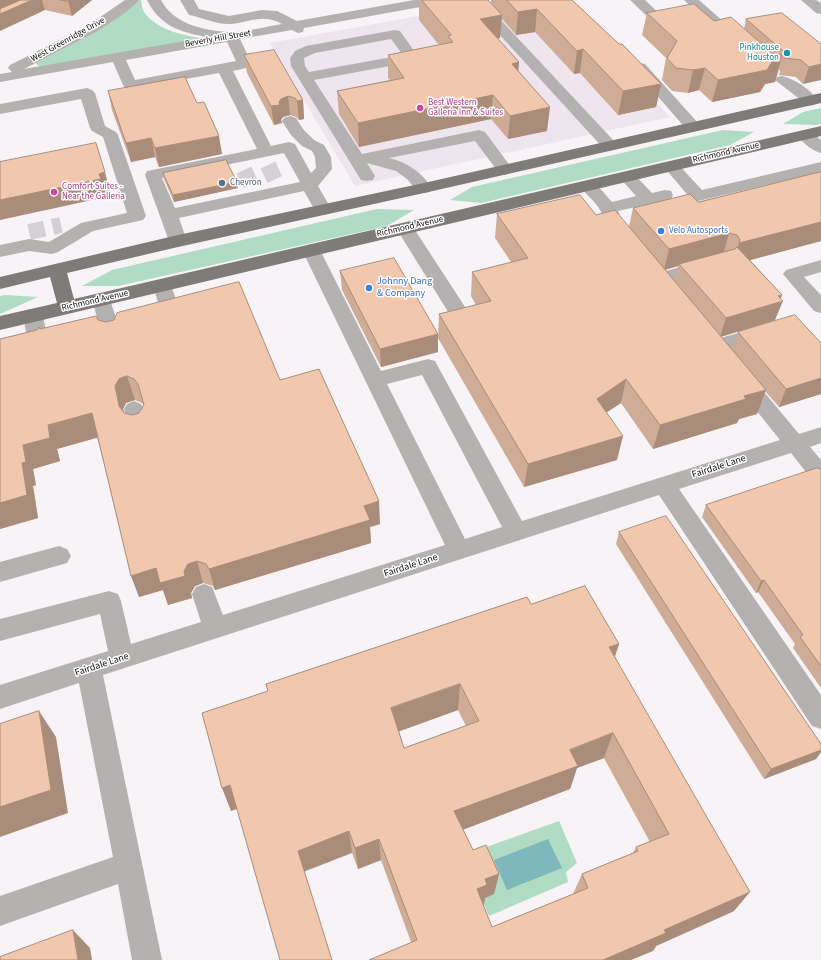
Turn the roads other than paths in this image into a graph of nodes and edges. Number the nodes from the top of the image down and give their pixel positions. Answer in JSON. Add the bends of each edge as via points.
{"nodes":[{"id":1,"x":133,"y":0,"type":"edge"},
{"id":2,"x":154,"y":0,"type":"edge"},
{"id":3,"x":187,"y":0,"type":"edge"},
{"id":4,"x":437,"y":0,"type":"edge"},
{"id":5,"x":475,"y":0,"type":"edge"},
{"id":6,"x":637,"y":0,"type":"edge"},
{"id":7,"x":691,"y":0,"type":"edge"},
{"id":8,"x":808,"y":0,"type":"edge"},
{"id":9,"x":412,"y":2,"type":"edge"},
{"id":10,"x":821,"y":10,"type":"edge"},
{"id":11,"x":659,"y":20,"type":"edge"},
{"id":12,"x":296,"y":26,"type":"junction"},
{"id":13,"x":232,"y":37,"type":"junction"},
{"id":14,"x":311,"y":49,"type":"junction"},
{"id":15,"x":749,"y":52,"type":"edge"},
{"id":16,"x":630,"y":56,"type":"edge"},
{"id":17,"x":118,"y":57,"type":"junction"},
{"id":18,"x":224,"y":68,"type":"junction"},
{"id":19,"x":0,"y":77,"type":"edge"},
{"id":20,"x":305,"y":77,"type":"junction"},
{"id":21,"x":782,"y":80,"type":"edge"},
{"id":22,"x":816,"y":100,"type":"edge"},
{"id":23,"x":0,"y":110,"type":"edge"},
{"id":24,"x":290,"y":121,"type":"dead end"},
{"id":25,"x":694,"y":127,"type":"junction"},
{"id":26,"x":770,"y":127,"type":"junction"},
{"id":27,"x":813,"y":133,"type":"edge"},
{"id":28,"x":610,"y":146,"type":"junction"},
{"id":29,"x":821,"y":148,"type":"edge"},
{"id":30,"x":265,"y":156,"type":"junction"},
{"id":31,"x":362,"y":159,"type":"junction"},
{"id":32,"x":671,"y":166,"type":"junction"},
{"id":33,"x":821,"y":166,"type":"edge"},
{"id":34,"x":506,"y":170,"type":"junction"},
{"id":35,"x":367,"y":176,"type":"dead end"},
{"id":36,"x":627,"y":176,"type":"junction"},
{"id":37,"x":247,"y":177,"type":"junction"},
{"id":38,"x":222,"y":183,"type":"junction"},
{"id":39,"x":310,"y":185,"type":"junction"},
{"id":40,"x":588,"y":186,"type":"junction"},
{"id":41,"x":197,"y":188,"type":"junction"},
{"id":42,"x":665,"y":195,"type":"dead end"},
{"id":43,"x":648,"y":199,"type":"junction"},
{"id":44,"x":434,"y":204,"type":"junction"},
{"id":45,"x":608,"y":208,"type":"junction"},
{"id":46,"x":324,"y":210,"type":"junction"},
{"id":47,"x":168,"y":215,"type":"junction"},
{"id":48,"x":61,"y":225,"type":"tunnel mouth"},
{"id":49,"x":87,"y":227,"type":"junction"},
{"id":50,"x":405,"y":228,"type":"junction"},
{"id":51,"x":29,"y":232,"type":"tunnel mouth"},
{"id":52,"x":178,"y":241,"type":"junction"},
{"id":53,"x":52,"y":248,"type":"junction"},
{"id":54,"x":634,"y":249,"type":"edge"},
{"id":55,"x":311,"y":250,"type":"junction"},
{"id":56,"x":1,"y":251,"type":"edge"},
{"id":57,"x":723,"y":262,"type":"edge"},
{"id":58,"x":821,"y":266,"type":"edge"},
{"id":59,"x":57,"y":271,"type":"junction"},
{"id":60,"x":659,"y":279,"type":"edge"},
{"id":61,"x":0,"y":283,"type":"edge"},
{"id":62,"x":162,"y":285,"type":"junction"},
{"id":63,"x":101,"y":300,"type":"junction"},
{"id":64,"x":67,"y":307,"type":"junction"},
{"id":65,"x":821,"y":307,"type":"edge"},
{"id":66,"x":33,"y":316,"type":"junction"},
{"id":67,"x":462,"y":318,"type":"edge"},
{"id":68,"x":0,"y":323,"type":"edge"},
{"id":69,"x":778,"y":328,"type":"edge"},
{"id":70,"x":0,"y":357,"type":"edge"},
{"id":71,"x":375,"y":380,"type":"junction"},
{"id":72,"x":134,"y":409,"type":"dead end"},
{"id":73,"x":139,"y":429,"type":"edge"},
{"id":74,"x":821,"y":435,"type":"edge"},
{"id":75,"x":795,"y":443,"type":"junction"},
{"id":76,"x":821,"y":475,"type":"edge"},
{"id":77,"x":664,"y":485,"type":"junction"},
{"id":78,"x":516,"y":532,"type":"junction"},
{"id":79,"x":458,"y":551,"type":"junction"},
{"id":80,"x":59,"y":556,"type":"dead end"},
{"id":81,"x":0,"y":572,"type":"edge"},
{"id":82,"x":204,"y":594,"type":"dead end"},
{"id":83,"x":215,"y":629,"type":"junction"},
{"id":84,"x":0,"y":630,"type":"edge"},
{"id":85,"x":122,"y":659,"type":"junction"},
{"id":86,"x":89,"y":670,"type":"junction"},
{"id":87,"x":0,"y":697,"type":"edge"},
{"id":88,"x":821,"y":717,"type":"edge"},
{"id":89,"x":128,"y":866,"type":"junction"},
{"id":90,"x":0,"y":911,"type":"edge"},
{"id":91,"x":147,"y":960,"type":"edge"}],
"edges":[{"from":1,"to":19,"type":"street","name":"West Greenridge Drive","via":[[90,29]]},
{"from":2,"to":13,"type":"street","via":[[162,15],[174,23]]},
{"from":3,"to":12,"type":"street","via":[[194,12],[229,20],[262,14],[277,15]]},
{"from":4,"to":9,"type":"street","name":"Beverly Hill Street"},
{"from":5,"to":28,"type":"street"},
{"from":6,"to":11,"type":"street"},
{"from":7,"to":15,"type":"street"},
{"from":8,"to":10,"type":"street"},
{"from":9,"to":12,"type":"street","name":"Beverly Hill Street"},
{"from":12,"to":13,"type":"street","name":"Beverly Hill Street"},
{"from":12,"to":14,"type":"street"},
{"from":13,"to":17,"type":"street","name":"Beverly Hill Street"},
{"from":13,"to":18,"type":"street","via":[[250,66]]},
{"from":14,"to":20,"type":"street","via":[[297,58],[298,66]]},
{"from":14,"to":20,"type":"street","via":[[395,34],[412,58]]},
{"from":16,"to":25,"type":"street"},
{"from":17,"to":18,"type":"street","via":[[130,86]]},
{"from":17,"to":19,"type":"street","name":"Beverly Hill Street"},
{"from":18,"to":30,"type":"street"},
{"from":20,"to":31,"type":"street"},
{"from":21,"to":22,"type":"street"},
{"from":22,"to":26,"type":"main road","name":"Richmond Avenue"},
{"from":23,"to":49,"type":"street","via":[[87,93],[98,128],[110,135],[137,216]]},
{"from":24,"to":39,"type":"street","via":[[308,143],[306,150],[311,160],[324,169]]},
{"from":25,"to":26,"type":"main road","name":"Richmond Avenue"},
{"from":25,"to":28,"type":"main road","name":"Richmond Avenue"},
{"from":26,"to":27,"type":"main road","name":"Richmond Avenue"},
{"from":26,"to":32,"type":"main road","name":"Richmond Avenue"},
{"from":27,"to":29,"type":"street"},
{"from":28,"to":34,"type":"main road","name":"Richmond Avenue"},
{"from":30,"to":37,"type":"street"},
{"from":30,"to":39,"type":"street","via":[[289,147]]},
{"from":31,"to":34,"type":"street","via":[[479,135]]},
{"from":31,"to":35,"type":"street"},
{"from":31,"to":44,"type":"street","via":[[404,168],[413,174]]},
{"from":32,"to":33,"type":"street","via":[[698,196]]},
{"from":32,"to":36,"type":"main road","name":"Richmond Avenue"},
{"from":34,"to":44,"type":"main road","name":"Richmond Avenue"},
{"from":36,"to":40,"type":"main road","name":"Richmond Avenue"},
{"from":36,"to":43,"type":"street"},
{"from":37,"to":38,"type":"street"},
{"from":37,"to":38,"type":"street"},
{"from":37,"to":39,"type":"street","via":[[278,186]]},
{"from":38,"to":41,"type":"street"},
{"from":38,"to":41,"type":"street"},
{"from":39,"to":46,"type":"street"},
{"from":40,"to":44,"type":"main road","name":"Richmond Avenue"},
{"from":40,"to":45,"type":"street"},
{"from":41,"to":47,"type":"street"},
{"from":41,"to":47,"type":"street","via":[[153,175]]},
{"from":42,"to":43,"type":"street"},
{"from":43,"to":45,"type":"street"},
{"from":44,"to":46,"type":"main road","name":"Richmond Avenue"},
{"from":44,"to":50,"type":"main road","name":"Richmond Avenue"},
{"from":45,"to":54,"type":"street","via":[[615,226]]},
{"from":46,"to":52,"type":"main road","name":"Richmond Avenue"},
{"from":47,"to":52,"type":"street"},
{"from":48,"to":49,"type":"street"},
{"from":49,"to":53,"type":"street"},
{"from":50,"to":55,"type":"main road","name":"Richmond Avenue"},
{"from":50,"to":67,"type":"street"},
{"from":51,"to":56,"type":"street","via":[[20,235]]},
{"from":52,"to":59,"type":"main road","name":"Richmond Avenue"},
{"from":53,"to":56,"type":"street","via":[[29,245]]},
{"from":53,"to":59,"type":"street"},
{"from":55,"to":62,"type":"main road","name":"Richmond Avenue"},
{"from":55,"to":71,"type":"street"},
{"from":57,"to":60,"type":"street"},
{"from":58,"to":65,"type":"street","via":[[792,274]]},
{"from":59,"to":61,"type":"main road","name":"Richmond Avenue"},
{"from":59,"to":64,"type":"main road"},
{"from":62,"to":63,"type":"main road","name":"Richmond Avenue"},
{"from":62,"to":63,"type":"street","via":[[172,317],[123,330]]},
{"from":63,"to":64,"type":"main road","name":"Richmond Avenue"},
{"from":64,"to":66,"type":"main road","name":"Richmond Avenue"},
{"from":66,"to":68,"type":"main road","name":"Richmond Avenue"},
{"from":66,"to":70,"type":"street","via":[[39,348]]},
{"from":69,"to":75,"type":"street","via":[[719,351]]},
{"from":71,"to":78,"type":"street","via":[[428,366]]},
{"from":71,"to":79,"type":"street"},
{"from":72,"to":73,"type":"street"},
{"from":74,"to":75,"type":"street","name":"Fairdale Lane"},
{"from":75,"to":76,"type":"street"},
{"from":75,"to":77,"type":"street","name":"Fairdale Lane"},
{"from":77,"to":78,"type":"street","name":"Fairdale Lane"},
{"from":77,"to":88,"type":"street"},
{"from":78,"to":79,"type":"street","name":"Fairdale Lane"},
{"from":79,"to":83,"type":"street","name":"Fairdale Lane"},
{"from":80,"to":81,"type":"street"},
{"from":82,"to":83,"type":"street"},
{"from":83,"to":85,"type":"street","name":"Fairdale Lane"},
{"from":84,"to":85,"type":"street","via":[[109,601]]},
{"from":85,"to":86,"type":"street","name":"Fairdale Lane"},
{"from":86,"to":87,"type":"street","name":"Fairdale Lane"},
{"from":86,"to":89,"type":"street"},
{"from":89,"to":90,"type":"street"},
{"from":89,"to":91,"type":"street"}]}
